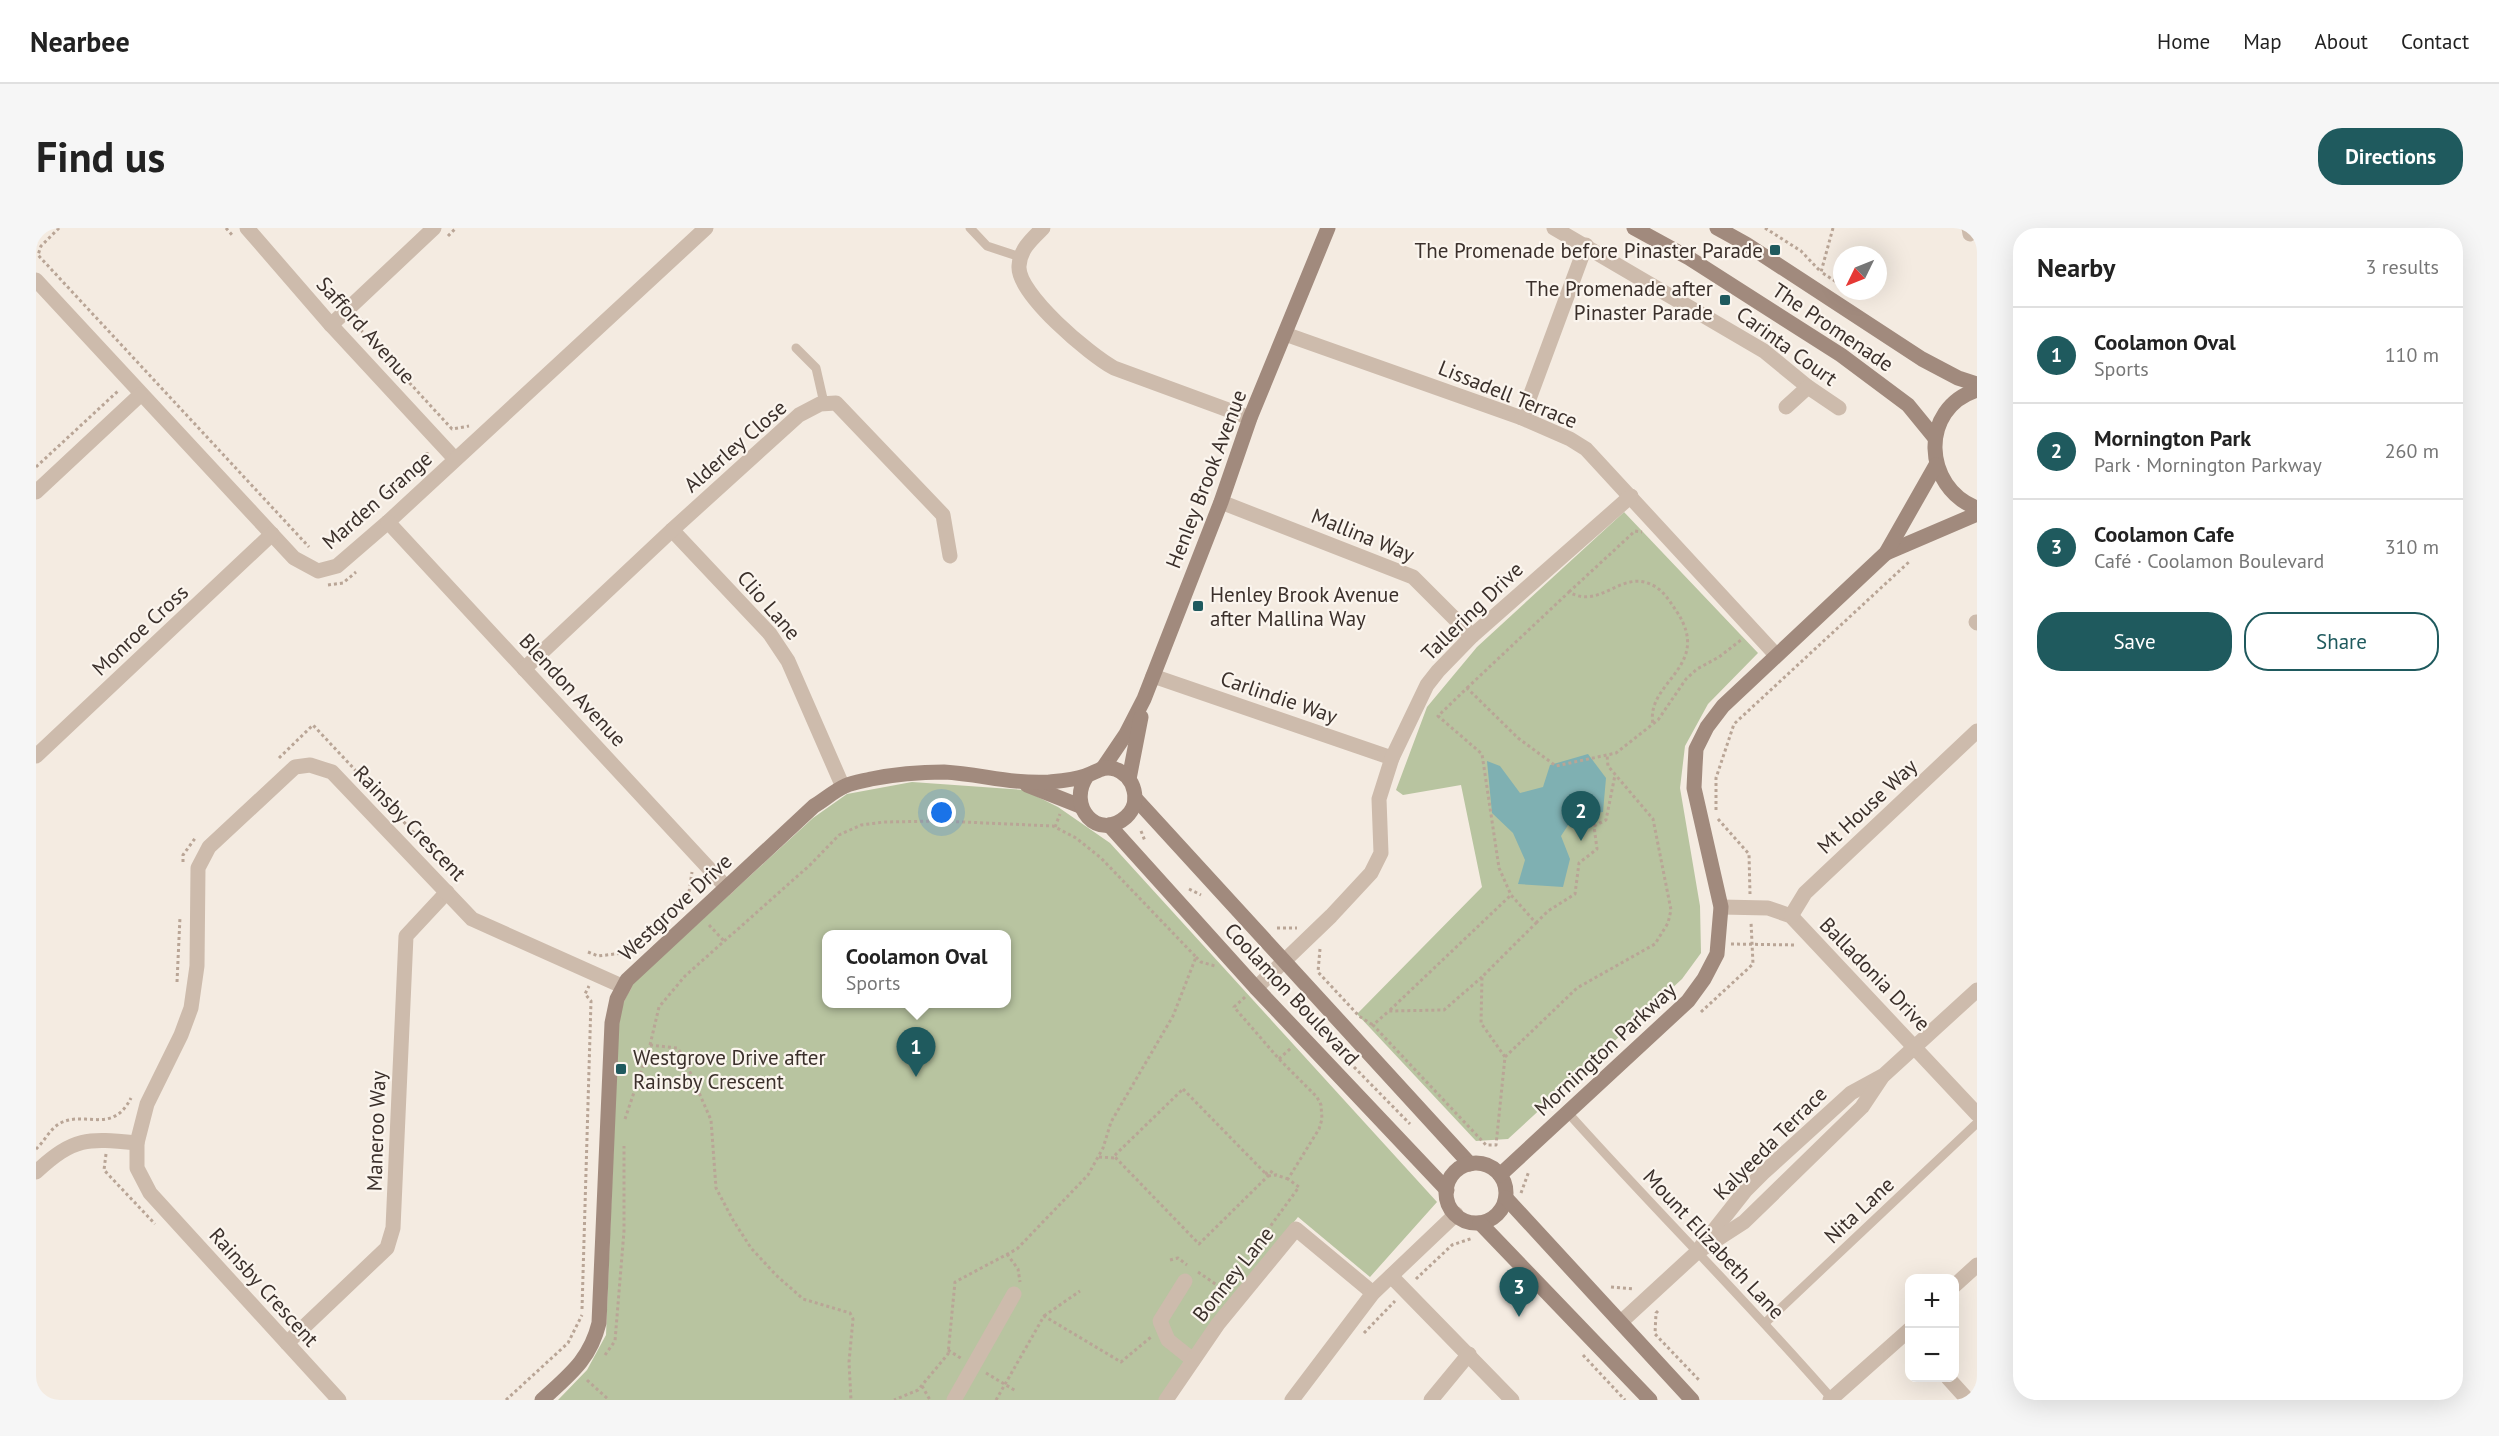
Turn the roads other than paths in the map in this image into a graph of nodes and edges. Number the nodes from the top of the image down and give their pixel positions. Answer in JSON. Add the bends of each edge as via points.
{"nodes":[{"id":1,"x":247,"y":228,"type":"edge"},
{"id":2,"x":434,"y":228,"type":"edge"},
{"id":3,"x":706,"y":228,"type":"edge"},
{"id":4,"x":970,"y":228,"type":"edge"},
{"id":5,"x":1043,"y":228,"type":"edge"},
{"id":6,"x":1317,"y":228,"type":"edge"},
{"id":7,"x":1328,"y":228,"type":"edge"},
{"id":8,"x":1554,"y":228,"type":"edge"},
{"id":9,"x":1634,"y":228,"type":"edge"},
{"id":10,"x":1717,"y":228,"type":"edge"},
{"id":11,"x":1586,"y":245,"type":"junction"},
{"id":12,"x":1020,"y":257,"type":"junction"},
{"id":13,"x":1309,"y":274,"type":"junction"},
{"id":14,"x":36,"y":280,"type":"edge"},
{"id":15,"x":331,"y":325,"type":"junction"},
{"id":16,"x":1285,"y":334,"type":"junction"},
{"id":17,"x":796,"y":348,"type":"dead end"},
{"id":18,"x":1977,"y":384,"type":"edge"},
{"id":19,"x":1808,"y":387,"type":"junction"},
{"id":20,"x":1977,"y":390,"type":"edge"},
{"id":21,"x":136,"y":399,"type":"junction"},
{"id":22,"x":824,"y":403,"type":"junction"},
{"id":23,"x":1786,"y":407,"type":"dead end"},
{"id":24,"x":1839,"y":408,"type":"dead end"},
{"id":25,"x":1250,"y":418,"type":"junction"},
{"id":26,"x":1522,"y":418,"type":"junction"},
{"id":27,"x":1935,"y":438,"type":"junction"},
{"id":28,"x":455,"y":459,"type":"junction"},
{"id":29,"x":1936,"y":465,"type":"junction"},
{"id":30,"x":36,"y":492,"type":"edge"},
{"id":31,"x":1631,"y":496,"type":"junction"},
{"id":32,"x":1221,"y":502,"type":"junction"},
{"id":33,"x":1977,"y":508,"type":"edge"},
{"id":34,"x":1977,"y":514,"type":"edge"},
{"id":35,"x":388,"y":522,"type":"junction"},
{"id":36,"x":672,"y":530,"type":"junction"},
{"id":37,"x":272,"y":534,"type":"junction"},
{"id":38,"x":1886,"y":553,"type":"junction"},
{"id":39,"x":950,"y":556,"type":"dead end"},
{"id":40,"x":1472,"y":636,"type":"junction"},
{"id":41,"x":1776,"y":655,"type":"junction"},
{"id":42,"x":524,"y":669,"type":"junction"},
{"id":43,"x":1153,"y":676,"type":"junction"},
{"id":44,"x":1144,"y":699,"type":"junction"},
{"id":45,"x":1977,"y":731,"type":"edge"},
{"id":46,"x":36,"y":756,"type":"edge"},
{"id":47,"x":1392,"y":759,"type":"junction"},
{"id":48,"x":1103,"y":768,"type":"junction"},
{"id":49,"x":1087,"y":776,"type":"junction"},
{"id":50,"x":1129,"y":779,"type":"junction"},
{"id":51,"x":1021,"y":783,"type":"junction"},
{"id":52,"x":843,"y":787,"type":"junction"},
{"id":53,"x":1135,"y":798,"type":"junction"},
{"id":54,"x":1080,"y":806,"type":"junction"},
{"id":55,"x":1109,"y":825,"type":"junction"},
{"id":56,"x":727,"y":888,"type":"junction"},
{"id":57,"x":447,"y":892,"type":"junction"},
{"id":58,"x":1721,"y":907,"type":"junction"},
{"id":59,"x":1791,"y":916,"type":"junction"},
{"id":60,"x":1285,"y":961,"type":"junction"},
{"id":61,"x":624,"y":987,"type":"junction"},
{"id":62,"x":1977,"y":990,"type":"edge"},
{"id":63,"x":1251,"y":992,"type":"junction"},
{"id":64,"x":1916,"y":1046,"type":"junction"},
{"id":65,"x":1884,"y":1075,"type":"junction"},
{"id":66,"x":1569,"y":1114,"type":"junction"},
{"id":67,"x":1977,"y":1114,"type":"edge"},
{"id":68,"x":1977,"y":1123,"type":"edge"},
{"id":69,"x":137,"y":1143,"type":"junction"},
{"id":70,"x":1470,"y":1164,"type":"junction"},
{"id":71,"x":36,"y":1172,"type":"edge"},
{"id":72,"x":1500,"y":1175,"type":"junction"},
{"id":73,"x":1447,"y":1190,"type":"junction"},
{"id":74,"x":1506,"y":1198,"type":"junction"},
{"id":75,"x":1456,"y":1214,"type":"junction"},
{"id":76,"x":1480,"y":1223,"type":"junction"},
{"id":77,"x":1696,"y":1253,"type":"junction"},
{"id":78,"x":1977,"y":1265,"type":"edge"},
{"id":79,"x":1391,"y":1276,"type":"junction"},
{"id":80,"x":1185,"y":1281,"type":"dead end"},
{"id":81,"x":1959,"y":1281,"type":"edge"},
{"id":82,"x":1373,"y":1293,"type":"junction"},
{"id":83,"x":1014,"y":1294,"type":"road end"},
{"id":84,"x":1621,"y":1322,"type":"junction"},
{"id":85,"x":1765,"y":1323,"type":"junction"},
{"id":86,"x":1905,"y":1335,"type":"edge"},
{"id":87,"x":287,"y":1343,"type":"junction"},
{"id":88,"x":1469,"y":1354,"type":"junction"},
{"id":89,"x":1193,"y":1360,"type":"junction"},
{"id":90,"x":1952,"y":1382,"type":"edge"},
{"id":91,"x":339,"y":1400,"type":"edge"},
{"id":92,"x":542,"y":1400,"type":"edge"},
{"id":93,"x":954,"y":1400,"type":"edge"},
{"id":94,"x":1166,"y":1400,"type":"edge"},
{"id":95,"x":1292,"y":1400,"type":"edge"},
{"id":96,"x":1431,"y":1400,"type":"edge"},
{"id":97,"x":1512,"y":1400,"type":"edge"},
{"id":98,"x":1650,"y":1400,"type":"edge"},
{"id":99,"x":1692,"y":1400,"type":"edge"},
{"id":100,"x":1831,"y":1400,"type":"edge"},
{"id":101,"x":1968,"y":1400,"type":"edge"}],
"edges":[{"from":1,"to":15,"type":"street","name":"Safford Avenue"},
{"from":2,"to":15,"type":"street"},
{"from":3,"to":28,"type":"street","name":"Marden Grange"},
{"from":4,"to":12,"type":"lane","via":[[987,246]]},
{"from":5,"to":12,"type":"street"},
{"from":6,"to":13,"type":"street","name":"Henley Brook Avenue"},
{"from":7,"to":13,"type":"street","name":"Henley Brook Avenue"},
{"from":8,"to":11,"type":"street","name":"Carinta Court"},
{"from":9,"to":27,"type":"street","name":"The Promenade","via":[[1689,258],[1841,355],[1908,405]]},
{"from":10,"to":18,"type":"street","name":"The Promenade","via":[[1922,359]]},
{"from":11,"to":19,"type":"street","name":"Carinta Court","via":[[1764,351]]},
{"from":11,"to":26,"type":"street"},
{"from":12,"to":25,"type":"street","via":[[1019,269],[1029,292],[1075,341],[1100,361]]},
{"from":13,"to":16,"type":"street","name":"Henley Brook Avenue"},
{"from":14,"to":21,"type":"street","name":"Marden Grange"},
{"from":15,"to":28,"type":"street","name":"Safford Avenue"},
{"from":16,"to":25,"type":"street","name":"Henley Brook Avenue"},
{"from":16,"to":26,"type":"street","name":"Lissadell Terrace"},
{"from":17,"to":22,"type":"lane","via":[[816,368]]},
{"from":19,"to":23,"type":"street"},
{"from":19,"to":24,"type":"street","name":"Carinta Court"},
{"from":20,"to":27,"type":"street","via":[[1953,404]]},
{"from":21,"to":30,"type":"street"},
{"from":21,"to":37,"type":"street","name":"Marden Grange"},
{"from":22,"to":36,"type":"street","name":"Alderley Close","via":[[799,415]]},
{"from":22,"to":39,"type":"street","via":[[836,403],[943,516]]},
{"from":25,"to":32,"type":"street","name":"Henley Brook Avenue"},
{"from":26,"to":31,"type":"street","name":"Lissadell Terrace","via":[[1586,449]]},
{"from":27,"to":29,"type":"street"},
{"from":28,"to":35,"type":"street","name":"Marden Grange"},
{"from":29,"to":33,"type":"street","via":[[1953,494]]},
{"from":29,"to":38,"type":"street","name":"Mornington Parkway"},
{"from":31,"to":40,"type":"street","name":"Tallering Drive"},
{"from":31,"to":41,"type":"street","name":"Lissadell Terrace","via":[[1744,629]]},
{"from":32,"to":40,"type":"street","name":"Mallina Way","via":[[1413,577]]},
{"from":32,"to":43,"type":"street","name":"Henley Brook Avenue"},
{"from":34,"to":38,"type":"street","name":"Mornington Parkway"},
{"from":35,"to":37,"type":"street","name":"Marden Grange","via":[[337,566],[318,571],[294,558]]},
{"from":35,"to":42,"type":"street","name":"Blendon Avenue"},
{"from":36,"to":42,"type":"street","name":"Alderley Close"},
{"from":36,"to":52,"type":"street","name":"Clio Lane","via":[[770,634],[788,661]]},
{"from":37,"to":46,"type":"street","name":"Monroe Cross"},
{"from":38,"to":41,"type":"street","name":"Mornington Parkway"},
{"from":40,"to":47,"type":"street","name":"Tallering Drive","via":[[1427,685]]},
{"from":41,"to":58,"type":"street","name":"Mornington Parkway","via":[[1723,706],[1696,749],[1694,788]]},
{"from":42,"to":56,"type":"street","name":"Blendon Avenue"},
{"from":43,"to":44,"type":"street","name":"Henley Brook Avenue"},
{"from":43,"to":47,"type":"street","name":"Carlindie Way"},
{"from":44,"to":48,"type":"street","name":"Henley Brook Avenue"},
{"from":44,"to":50,"type":"street","name":"Henley Brook Avenue"},
{"from":45,"to":59,"type":"street","name":"Mt House Way","via":[[1805,894]]},
{"from":47,"to":60,"type":"street","name":"Tallering Drive","via":[[1379,799],[1382,853],[1371,873]]},
{"from":48,"to":49,"type":"street"},
{"from":48,"to":50,"type":"street","via":[[1113,768]]},
{"from":49,"to":51,"type":"street","name":"Westgrove Drive"},
{"from":49,"to":54,"type":"street","via":[[1078,795]]},
{"from":50,"to":53,"type":"street"},
{"from":51,"to":52,"type":"street","name":"Westgrove Drive","via":[[946,772],[897,773]]},
{"from":51,"to":54,"type":"street","name":"Westgrove Drive"},
{"from":52,"to":56,"type":"street","name":"Westgrove Drive","via":[[814,806]]},
{"from":53,"to":55,"type":"street","via":[[1127,816]]},
{"from":53,"to":60,"type":"street","name":"Coolamon Boulevard"},
{"from":54,"to":55,"type":"street","via":[[1091,820]]},
{"from":55,"to":63,"type":"street","name":"Coolamon Boulevard"},
{"from":56,"to":61,"type":"street","name":"Westgrove Drive"},
{"from":57,"to":61,"type":"street","name":"Rainsby Crescent","via":[[472,919]]},
{"from":57,"to":69,"type":"street","name":"Rainsby Crescent","via":[[332,772],[310,765],[296,767],[208,847],[198,868],[191,1008],[147,1104]]},
{"from":57,"to":87,"type":"street","name":"Maneroo Way","via":[[406,936],[393,1228],[387,1248]]},
{"from":58,"to":59,"type":"street","name":"Balladonia Drive","via":[[1768,908]]},
{"from":58,"to":66,"type":"street","name":"Mornington Parkway","via":[[1717,954],[1688,1001]]},
{"from":59,"to":64,"type":"street","name":"Balladonia Drive"},
{"from":60,"to":63,"type":"street","name":"Tallering Drive"},
{"from":60,"to":70,"type":"street","name":"Coolamon Boulevard"},
{"from":61,"to":92,"type":"street","name":"Westgrove Drive","via":[[612,1023],[599,1323],[595,1340],[582,1362]]},
{"from":62,"to":64,"type":"street","name":"Kalyeeda Terrace"},
{"from":63,"to":73,"type":"street","name":"Coolamon Boulevard"},
{"from":64,"to":65,"type":"street","name":"Kalyeeda Terrace"},
{"from":64,"to":67,"type":"street","name":"Balladonia Drive"},
{"from":65,"to":77,"type":"street","name":"Kalyeeda Terrace","via":[[1862,1107],[1744,1222]]},
{"from":65,"to":77,"type":"street","name":"Kalyeeda Terrace","via":[[1851,1093],[1762,1173]]},
{"from":66,"to":72,"type":"street","name":"Mornington Parkway"},
{"from":66,"to":77,"type":"lane","name":"Mount Elizabeth Lane"},
{"from":68,"to":85,"type":"lane","name":"Nita Lane"},
{"from":69,"to":71,"type":"street","via":[[96,1138],[68,1145]]},
{"from":69,"to":87,"type":"street","name":"Rainsby Crescent","via":[[137,1168],[150,1193]]},
{"from":70,"to":72,"type":"street","via":[[1487,1165]]},
{"from":70,"to":73,"type":"street","via":[[1457,1170]]},
{"from":72,"to":74,"type":"street"},
{"from":73,"to":75,"type":"street","via":[[1450,1207]]},
{"from":74,"to":76,"type":"street","via":[[1499,1212]]},
{"from":74,"to":84,"type":"street"},
{"from":75,"to":76,"type":"street"},
{"from":75,"to":79,"type":"street"},
{"from":76,"to":98,"type":"street"},
{"from":77,"to":84,"type":"street","name":"Kalyeeda Terrace"},
{"from":77,"to":85,"type":"lane","name":"Mount Elizabeth Lane"},
{"from":78,"to":81,"type":"street"},
{"from":79,"to":82,"type":"street"},
{"from":79,"to":88,"type":"street"},
{"from":80,"to":89,"type":"street","via":[[1160,1321],[1167,1340]]},
{"from":82,"to":89,"type":"street","name":"Bonney Lane","via":[[1296,1229]]},
{"from":82,"to":95,"type":"street"},
{"from":83,"to":93,"type":"street"},
{"from":84,"to":99,"type":"street"},
{"from":85,"to":100,"type":"lane","name":"Mount Elizabeth Lane"},
{"from":86,"to":100,"type":"street"},
{"from":87,"to":91,"type":"street","name":"Rainsby Crescent"},
{"from":88,"to":96,"type":"street"},
{"from":88,"to":97,"type":"street"},
{"from":89,"to":94,"type":"street","name":"Bonney Lane"},
{"from":90,"to":101,"type":"street"}]}
